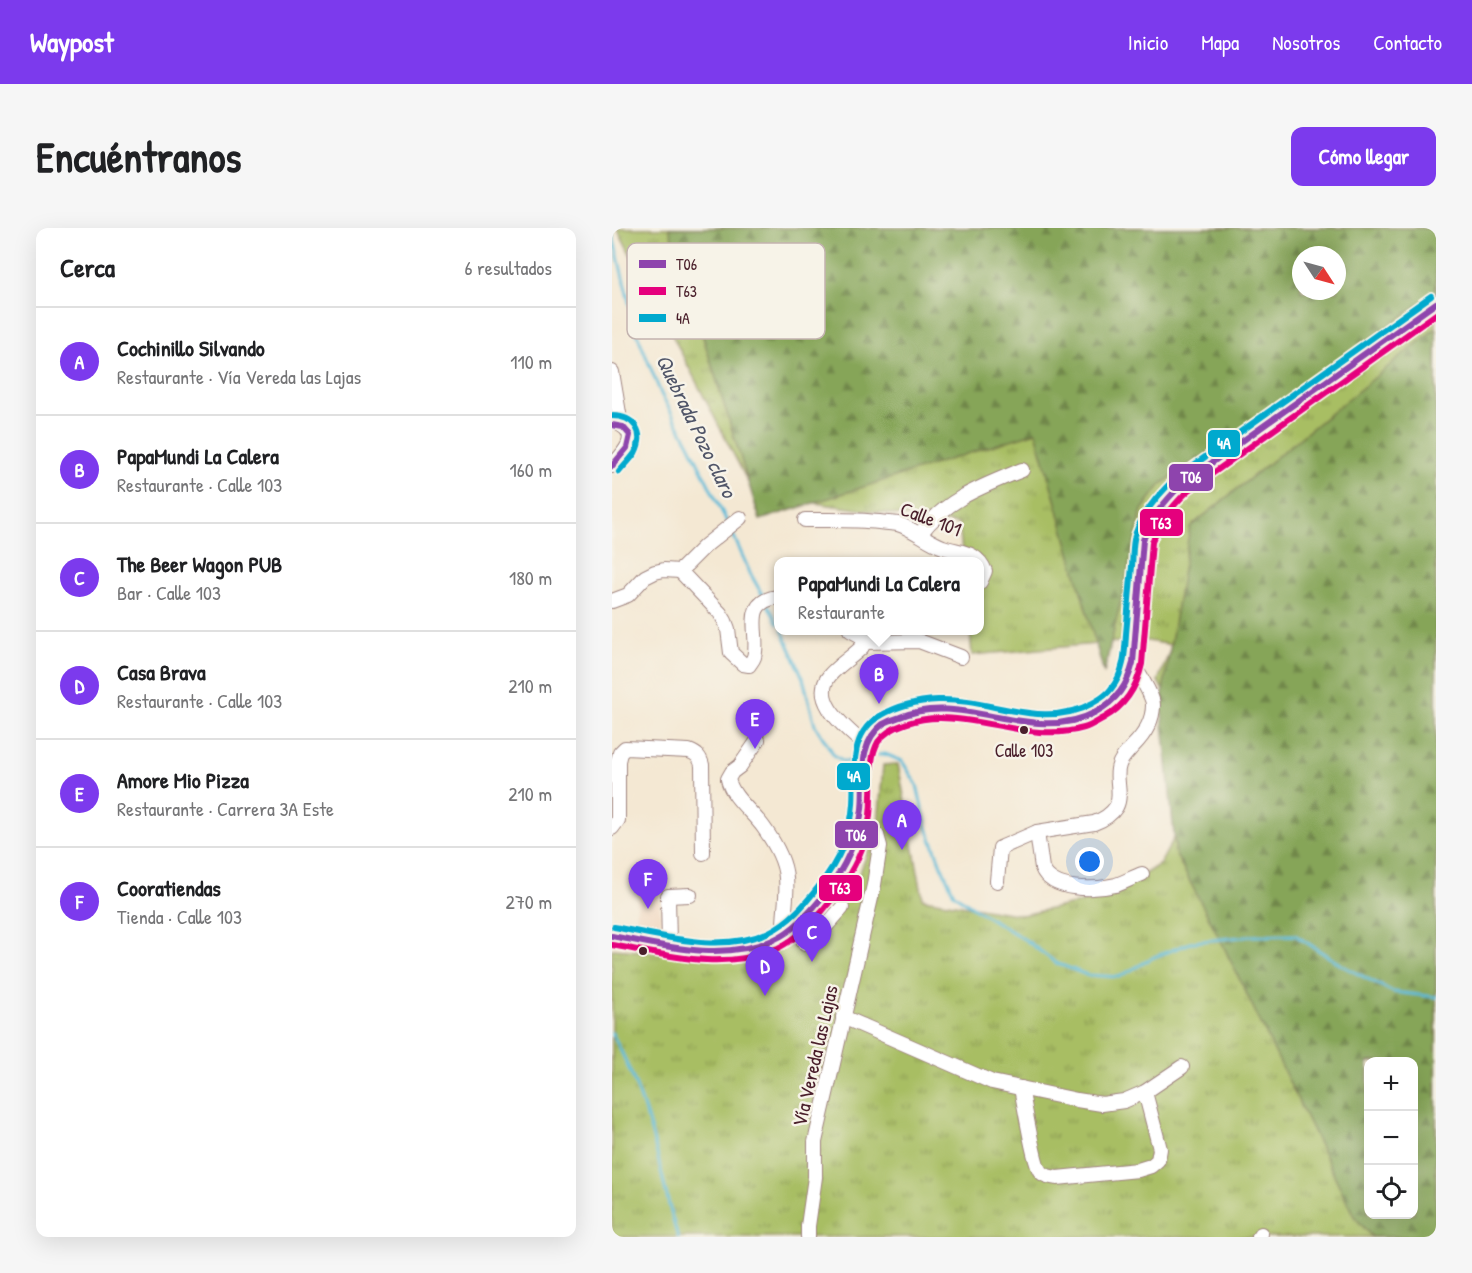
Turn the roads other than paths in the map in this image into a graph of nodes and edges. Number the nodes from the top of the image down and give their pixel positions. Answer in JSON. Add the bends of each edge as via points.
{"nodes":[{"id":1,"x":1436,"y":303,"type":"edge"},
{"id":2,"x":612,"y":372,"type":"edge"},
{"id":3,"x":617,"y":425,"type":"edge"},
{"id":4,"x":612,"y":466,"type":"edge"},
{"id":5,"x":1022,"y":470,"type":"dead end"},
{"id":6,"x":738,"y":520,"type":"dead end"},
{"id":7,"x":805,"y":520,"type":"dead end"},
{"id":8,"x":920,"y":534,"type":"junction"},
{"id":9,"x":974,"y":557,"type":"edge"},
{"id":10,"x":680,"y":571,"type":"junction"},
{"id":11,"x":772,"y":599,"type":"edge"},
{"id":12,"x":612,"y":601,"type":"edge"},
{"id":13,"x":860,"y":635,"type":"edge"},
{"id":14,"x":865,"y":642,"type":"junction"},
{"id":15,"x":961,"y":657,"type":"dead end"},
{"id":16,"x":1133,"y":663,"type":"junction"},
{"id":17,"x":758,"y":740,"type":"dead end"},
{"id":18,"x":866,"y":746,"type":"junction"},
{"id":19,"x":859,"y":825,"type":"junction"},
{"id":20,"x":612,"y":828,"type":"edge"},
{"id":21,"x":1038,"y":832,"type":"junction"},
{"id":22,"x":703,"y":853,"type":"dead end"},
{"id":23,"x":1142,"y":874,"type":"dead end"},
{"id":24,"x":997,"y":881,"type":"dead end"},
{"id":25,"x":690,"y":895,"type":"dead end"},
{"id":26,"x":842,"y":908,"type":"dead end"},
{"id":27,"x":790,"y":929,"type":"junction"},
{"id":28,"x":612,"y":936,"type":"edge"},
{"id":29,"x":669,"y":945,"type":"junction"},
{"id":30,"x":843,"y":1017,"type":"junction"},
{"id":31,"x":1182,"y":1068,"type":"dead end"},
{"id":32,"x":1021,"y":1088,"type":"junction"},
{"id":33,"x":1145,"y":1092,"type":"junction"},
{"id":34,"x":808,"y":1237,"type":"edge"}],
"edges":[{"from":1,"to":16,"type":"main road","via":[[1166,499],[1146,530],[1141,549]]},
{"from":2,"to":3,"type":"street"},
{"from":3,"to":4,"type":"street","via":[[628,431],[630,441]]},
{"from":5,"to":8,"type":"street","via":[[959,499],[940,511]]},
{"from":6,"to":10,"type":"street"},
{"from":7,"to":8,"type":"street","name":"Calle 101","via":[[857,519],[897,524]]},
{"from":8,"to":9,"type":"street","name":"Calle 101","via":[[938,545]]},
{"from":10,"to":11,"type":"street","via":[[720,613],[728,629],[731,653],[742,664],[749,665],[755,654],[755,613]]},
{"from":10,"to":12,"type":"street","via":[[655,572],[628,595]]},
{"from":13,"to":14,"type":"street"},
{"from":14,"to":15,"type":"street","via":[[919,641]]},
{"from":14,"to":18,"type":"street","via":[[830,676],[823,685],[823,694],[831,712]]},
{"from":16,"to":18,"type":"main road","via":[[1126,684],[1113,701],[1076,721],[1049,724],[930,709],[883,723]]},
{"from":16,"to":21,"type":"street","via":[[1153,702],[1153,711],[1141,738],[1119,766],[1117,806],[1094,823]]},
{"from":17,"to":27,"type":"street","via":[[728,779],[764,828],[784,866]]},
{"from":18,"to":19,"type":"main road"},
{"from":19,"to":27,"type":"main road","via":[[853,851],[842,870],[819,901]]},
{"from":19,"to":30,"type":"street","name":"Vía Vereda las Lajas","via":[[877,835],[880,846]]},
{"from":20,"to":22,"type":"street","via":[[618,820],[618,761],[625,748],[689,752],[696,754],[702,765]]},
{"from":21,"to":23,"type":"street","via":[[1042,868],[1058,883],[1094,888]]},
{"from":21,"to":24,"type":"street","via":[[1000,848]]},
{"from":25,"to":29,"type":"street","via":[[668,896]]},
{"from":26,"to":27,"type":"street","via":[[808,945]]},
{"from":27,"to":29,"type":"main road","via":[[764,943],[738,950]]},
{"from":28,"to":29,"type":"main road"},
{"from":30,"to":32,"type":"street","via":[[992,1082]]},
{"from":30,"to":34,"type":"street","name":"Vía Vereda las Lajas","via":[[815,1142]]},
{"from":31,"to":33,"type":"street"},
{"from":32,"to":33,"type":"street","via":[[1102,1104],[1124,1101]]},
{"from":32,"to":33,"type":"street","via":[[1039,1171],[1057,1178],[1138,1170],[1158,1160],[1160,1149]]}]}
